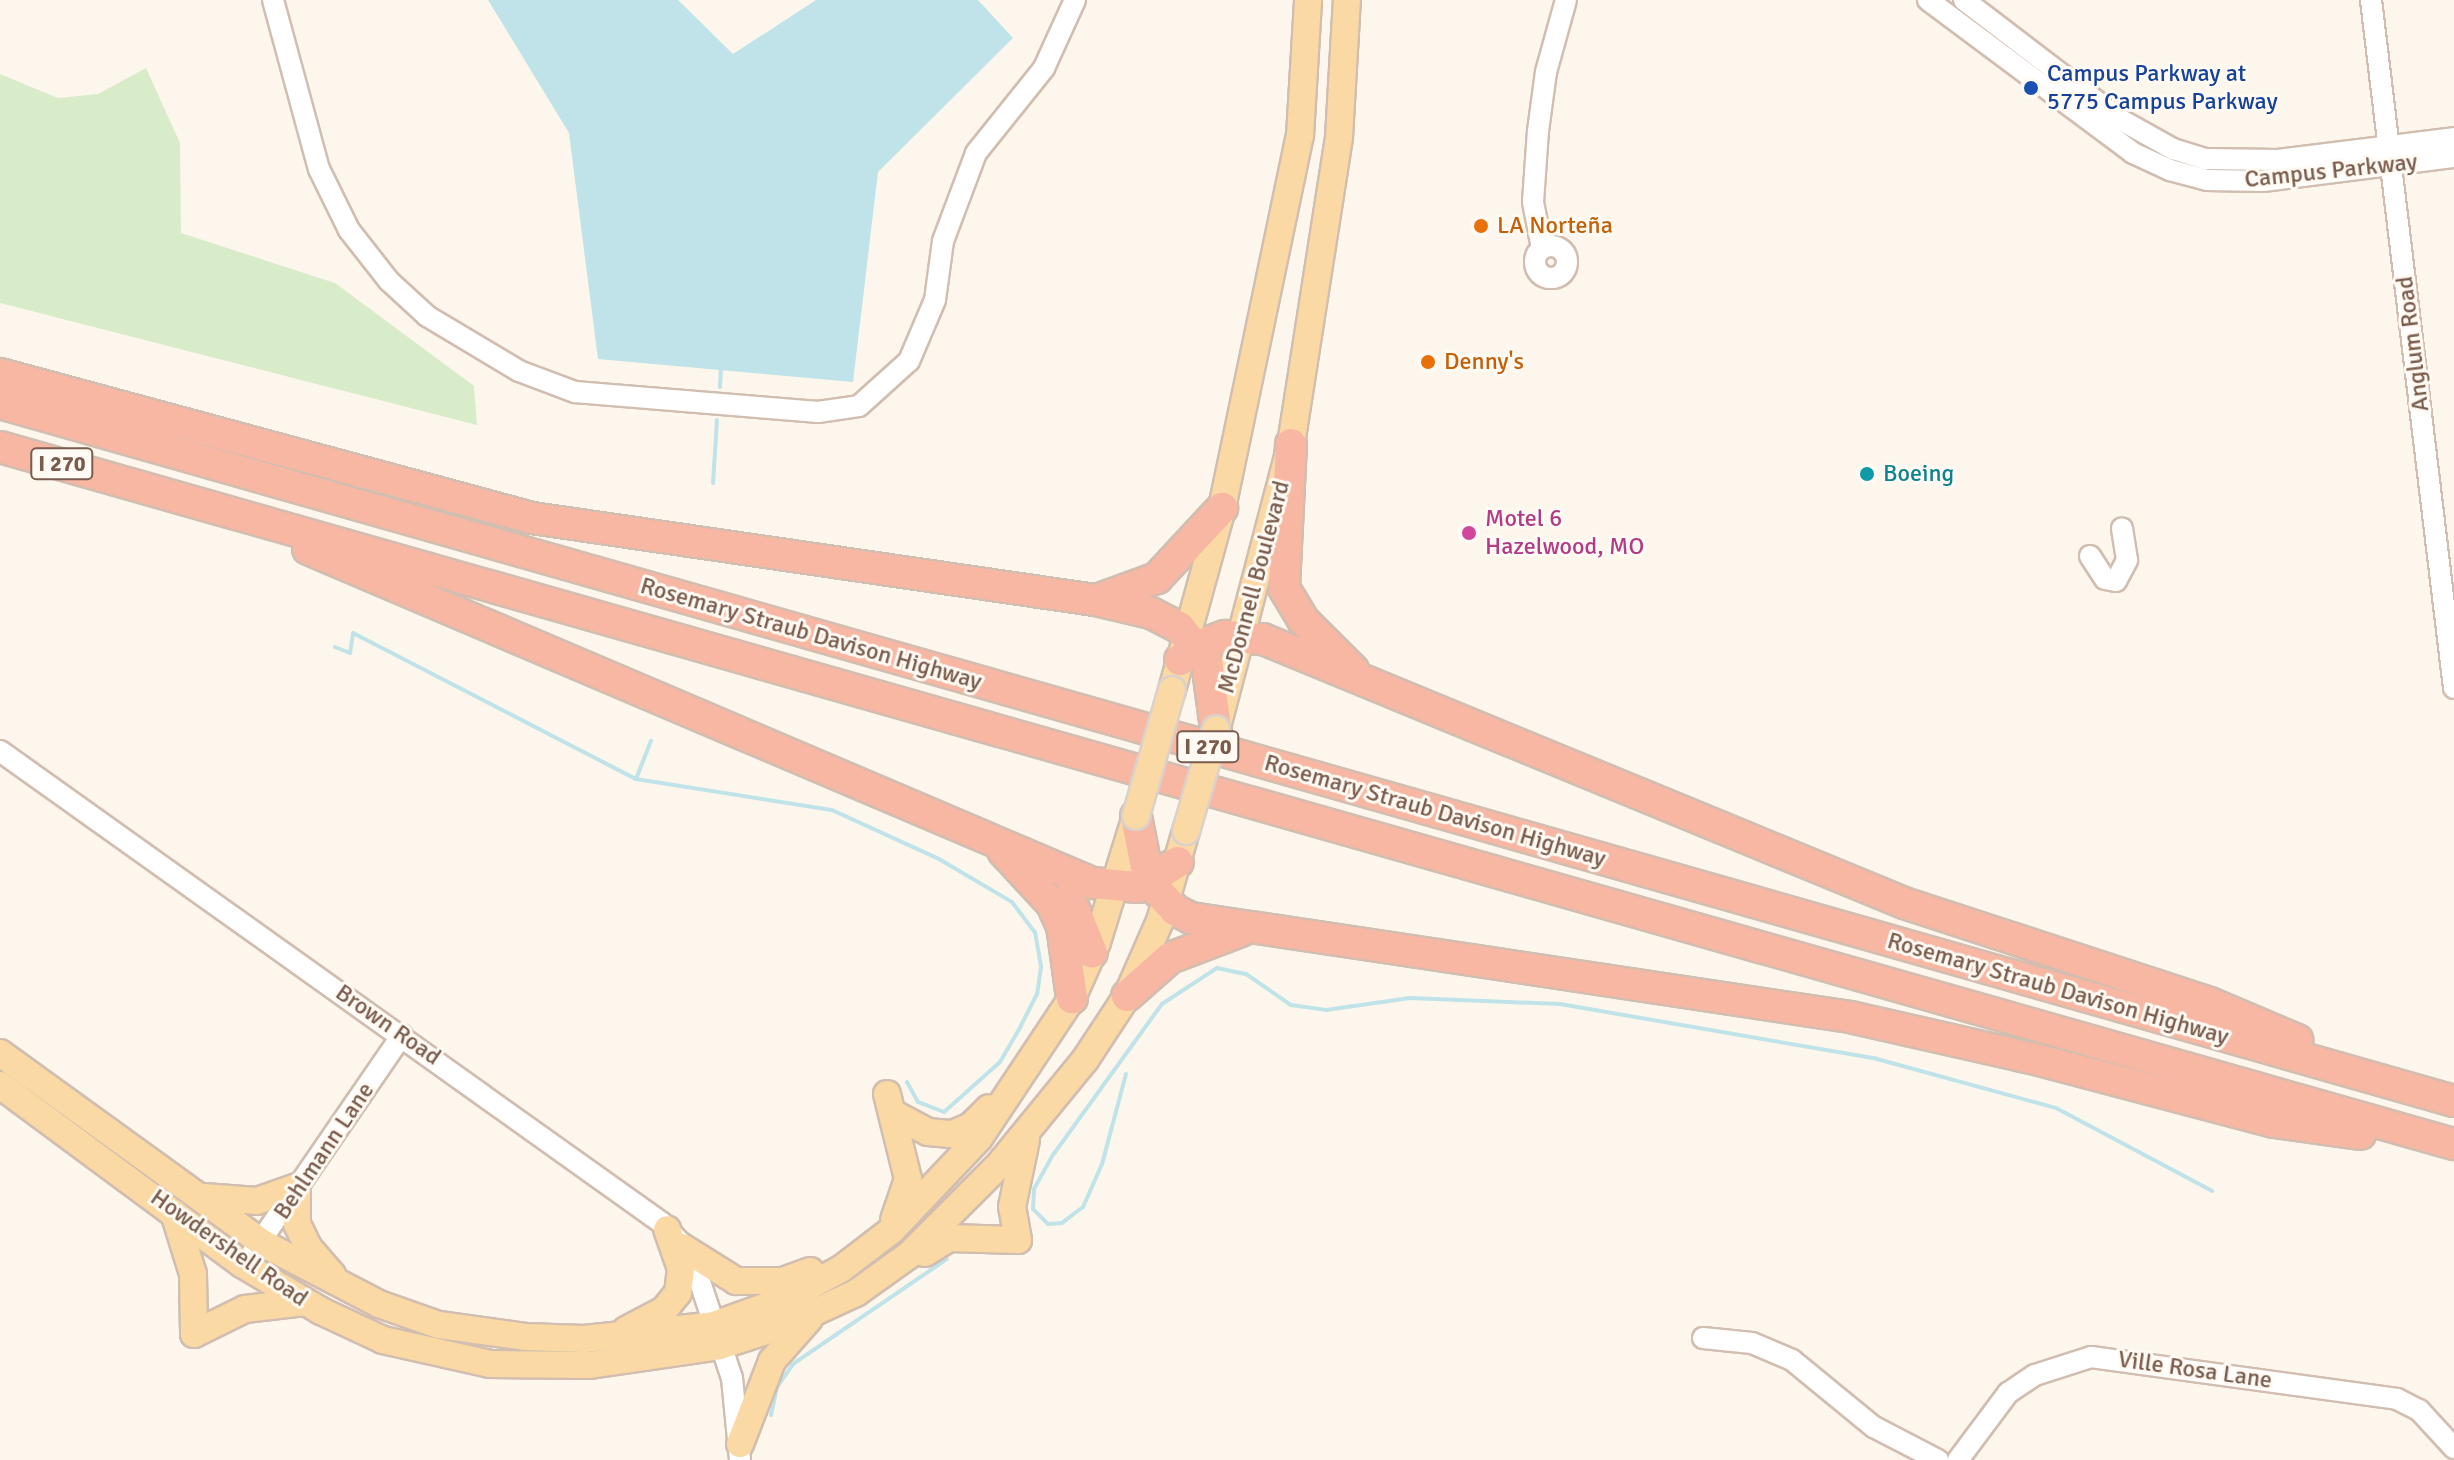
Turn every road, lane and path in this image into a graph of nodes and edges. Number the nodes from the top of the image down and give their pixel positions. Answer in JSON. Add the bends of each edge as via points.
{"nodes":[{"id":1,"x":273,"y":0,"type":"edge"},
{"id":2,"x":1075,"y":0,"type":"edge"},
{"id":3,"x":1308,"y":0,"type":"edge"},
{"id":4,"x":1347,"y":0,"type":"edge"},
{"id":5,"x":1566,"y":0,"type":"edge"},
{"id":6,"x":1928,"y":0,"type":"edge"},
{"id":7,"x":1964,"y":0,"type":"edge"},
{"id":8,"x":2371,"y":0,"type":"edge"},
{"id":9,"x":2454,"y":138,"type":"edge"},
{"id":10,"x":2390,"y":155,"type":"junction"},
{"id":11,"x":2454,"y":157,"type":"edge"},
{"id":12,"x":1542,"y":248,"type":"dead end"},
{"id":13,"x":0,"y":374,"type":"edge"},
{"id":14,"x":0,"y":403,"type":"edge"},
{"id":15,"x":1291,"y":444,"type":"junction"},
{"id":16,"x":0,"y":447,"type":"edge"},
{"id":17,"x":1222,"y":508,"type":"junction"},
{"id":18,"x":234,"y":513,"type":"junction"},
{"id":19,"x":2122,"y":528,"type":"dead end"},
{"id":20,"x":2090,"y":556,"type":"dead end"},
{"id":21,"x":1261,"y":571,"type":"junction"},
{"id":22,"x":1095,"y":600,"type":"junction"},
{"id":23,"x":1242,"y":635,"type":"junction"},
{"id":24,"x":1188,"y":647,"type":"junction"},
{"id":25,"x":1305,"y":656,"type":"junction"},
{"id":26,"x":1366,"y":683,"type":"junction"},
{"id":27,"x":2454,"y":688,"type":"edge"},
{"id":28,"x":1217,"y":711,"type":"junction"},
{"id":29,"x":0,"y":751,"type":"edge"},
{"id":30,"x":1136,"y":816,"type":"junction"},
{"id":31,"x":990,"y":839,"type":"junction"},
{"id":32,"x":1036,"y":859,"type":"junction"},
{"id":33,"x":1178,"y":862,"type":"joint"},
{"id":34,"x":1114,"y":888,"type":"junction"},
{"id":35,"x":1158,"y":892,"type":"junction"},
{"id":36,"x":1247,"y":929,"type":"junction"},
{"id":37,"x":1092,"y":953,"type":"junction"},
{"id":38,"x":1127,"y":996,"type":"junction"},
{"id":39,"x":1072,"y":998,"type":"junction"},
{"id":40,"x":402,"y":1035,"type":"junction"},
{"id":41,"x":1044,"y":1046,"type":"junction"},
{"id":42,"x":0,"y":1053,"type":"edge"},
{"id":43,"x":0,"y":1085,"type":"edge"},
{"id":44,"x":2417,"y":1090,"type":"junction"},
{"id":45,"x":2454,"y":1101,"type":"edge"},
{"id":46,"x":1033,"y":1126,"type":"junction"},
{"id":47,"x":2454,"y":1145,"type":"edge"},
{"id":48,"x":297,"y":1187,"type":"junction"},
{"id":49,"x":196,"y":1195,"type":"junction"},
{"id":50,"x":173,"y":1211,"type":"junction"},
{"id":51,"x":675,"y":1238,"type":"junction"},
{"id":52,"x":882,"y":1238,"type":"junction"},
{"id":53,"x":262,"y":1243,"type":"junction"},
{"id":54,"x":900,"y":1261,"type":"junction"},
{"id":55,"x":242,"y":1264,"type":"junction"},
{"id":56,"x":841,"y":1269,"type":"junction"},
{"id":57,"x":359,"y":1295,"type":"junction"},
{"id":58,"x":305,"y":1302,"type":"junction"},
{"id":59,"x":822,"y":1309,"type":"junction"},
{"id":60,"x":717,"y":1336,"type":"junction"},
{"id":61,"x":609,"y":1337,"type":"junction"},
{"id":62,"x":1703,"y":1338,"type":"dead end"},
{"id":63,"x":2454,"y":1448,"type":"edge"},
{"id":64,"x":740,"y":1452,"type":"edge"},
{"id":65,"x":1938,"y":1460,"type":"edge"},
{"id":66,"x":1958,"y":1460,"type":"edge"}],
"edges":[{"from":1,"to":2,"type":"street","via":[[319,169],[349,230],[427,316],[506,365],[575,392],[818,412],[859,406],[909,361],[925,332],[943,241],[976,153],[1044,68]]},
{"from":3,"to":17,"type":"main road","via":[[1300,136]]},
{"from":4,"to":15,"type":"main road","name":"McDonnell Boulevard","via":[[1339,137]]},
{"from":5,"to":12,"type":"street","via":[[1546,72],[1538,131],[1533,202]]},
{"from":6,"to":10,"type":"street","name":"Campus Parkway","via":[[2133,153],[2170,170],[2237,182]]},
{"from":7,"to":10,"type":"street","name":"Campus Parkway","via":[[2121,120],[2173,149],[2241,162]]},
{"from":8,"to":10,"type":"street","name":"Anglum Road"},
{"from":9,"to":10,"type":"street","name":"Campus Parkway"},
{"from":10,"to":11,"type":"street","name":"Campus Parkway"},
{"from":10,"to":27,"type":"street","name":"Anglum Road"},
{"from":13,"to":22,"type":"highway","via":[[532,518]]},
{"from":14,"to":44,"type":"highway","name":"Rosemary Straub Davison Highway","number":"I 270"},
{"from":15,"to":21,"type":"main road","name":"McDonnell Boulevard"},
{"from":15,"to":26,"type":"highway","via":[[1284,588],[1303,620]]},
{"from":16,"to":18,"type":"highway","name":"Rosemary Straub Davison Highway","number":"I 270"},
{"from":17,"to":22,"type":"highway","via":[[1157,578]]},
{"from":17,"to":24,"type":"main road"},
{"from":18,"to":31,"type":"highway","via":[[379,583],[517,635]]},
{"from":18,"to":47,"type":"highway","name":"Rosemary Straub Davison Highway","number":"I 270"},
{"from":19,"to":20,"type":"street","via":[[2127,560],[2116,581],[2105,579]]},
{"from":21,"to":23,"type":"main road","name":"McDonnell Boulevard"},
{"from":21,"to":25,"type":"highway","via":[[1270,606]]},
{"from":22,"to":24,"type":"highway","via":[[1151,613]]},
{"from":23,"to":24,"type":"highway"},
{"from":23,"to":25,"type":"highway"},
{"from":23,"to":28,"type":"main road","name":"McDonnell Boulevard"},
{"from":24,"to":28,"type":"highway","via":[[1207,662]]},
{"from":24,"to":30,"type":"main road","bridge":true},
{"from":25,"to":26,"type":"highway"},
{"from":26,"to":44,"type":"highway","via":[[1668,802],[1904,903],[2210,1003]]},
{"from":28,"to":33,"type":"main road","name":"McDonnell Boulevard","bridge":true},
{"from":29,"to":40,"type":"street","name":"Brown Road"},
{"from":30,"to":34,"type":"main road"},
{"from":30,"to":35,"type":"highway"},
{"from":31,"to":32,"type":"highway"},
{"from":31,"to":39,"type":"highway","via":[[1052,904],[1062,926]]},
{"from":32,"to":34,"type":"highway"},
{"from":32,"to":37,"type":"highway","via":[[1071,899]]},
{"from":33,"to":35,"type":"highway"},
{"from":34,"to":35,"type":"highway"},
{"from":34,"to":37,"type":"main road"},
{"from":35,"to":36,"type":"highway","via":[[1191,918]]},
{"from":35,"to":38,"type":"main road"},
{"from":36,"to":38,"type":"highway","via":[[1170,958]]},
{"from":36,"to":47,"type":"highway","via":[[1850,1017],[2274,1122]]},
{"from":37,"to":39,"type":"main road"},
{"from":38,"to":46,"type":"main road"},
{"from":39,"to":41,"type":"main road"},
{"from":40,"to":48,"type":"street","name":"Behlmann Lane"},
{"from":40,"to":51,"type":"street","name":"Brown Road","via":[[609,1181]]},
{"from":41,"to":52,"type":"main road","via":[[979,1138]]},
{"from":41,"to":52,"type":"main road","via":[[1020,1066],[971,1126],[953,1134],[928,1132],[893,1105],[908,1179],[904,1202]]},
{"from":42,"to":49,"type":"main road","name":"Howdershell Road"},
{"from":43,"to":50,"type":"main road","name":"Howdershell Road"},
{"from":44,"to":45,"type":"highway","name":"Rosemary Straub Davison Highway","number":"I 270"},
{"from":46,"to":54,"type":"main road","via":[[969,1197]]},
{"from":46,"to":54,"type":"main road","via":[[1013,1189],[1018,1240],[949,1238]]},
{"from":48,"to":49,"type":"main road","via":[[276,1198],[244,1202]]},
{"from":48,"to":53,"type":"street","name":"Behlmann Lane"},
{"from":48,"to":57,"type":"main road","via":[[297,1224],[308,1247],[324,1270]]},
{"from":49,"to":53,"type":"main road","name":"Howdershell Road"},
{"from":50,"to":55,"type":"main road","name":"Howdershell Road"},
{"from":50,"to":58,"type":"main road","via":[[193,1274],[194,1334],[245,1309]]},
{"from":51,"to":56,"type":"main road","via":[[718,1273],[747,1282]]},
{"from":51,"to":60,"type":"street","name":"Brown Road"},
{"from":51,"to":61,"type":"main road","via":[[681,1269],[676,1298],[651,1318]]},
{"from":52,"to":56,"type":"main road"},
{"from":53,"to":55,"type":"street","name":"Behlmann Lane"},
{"from":53,"to":57,"type":"main road","name":"Howdershell Road"},
{"from":54,"to":59,"type":"main road","via":[[856,1293]]},
{"from":55,"to":58,"type":"main road","name":"Howdershell Road"},
{"from":56,"to":60,"type":"main road"},
{"from":57,"to":61,"type":"main road","name":"Howdershell Road","via":[[439,1325],[525,1337]]},
{"from":58,"to":60,"type":"main road","name":"Howdershell Road","via":[[383,1340],[490,1364],[590,1365]]},
{"from":59,"to":60,"type":"main road"},
{"from":59,"to":64,"type":"main road","via":[[772,1361]]},
{"from":60,"to":61,"type":"main road","name":"Howdershell Road"},
{"from":60,"to":64,"type":"street","name":"Brown Road","via":[[738,1409]]},
{"from":62,"to":65,"type":"street","via":[[1752,1343],[1792,1360],[1874,1427]]},
{"from":63,"to":66,"type":"street","name":"Ville Rosa Lane","via":[[2419,1410],[2397,1399],[2091,1357],[2035,1375],[2008,1393]]}]}
